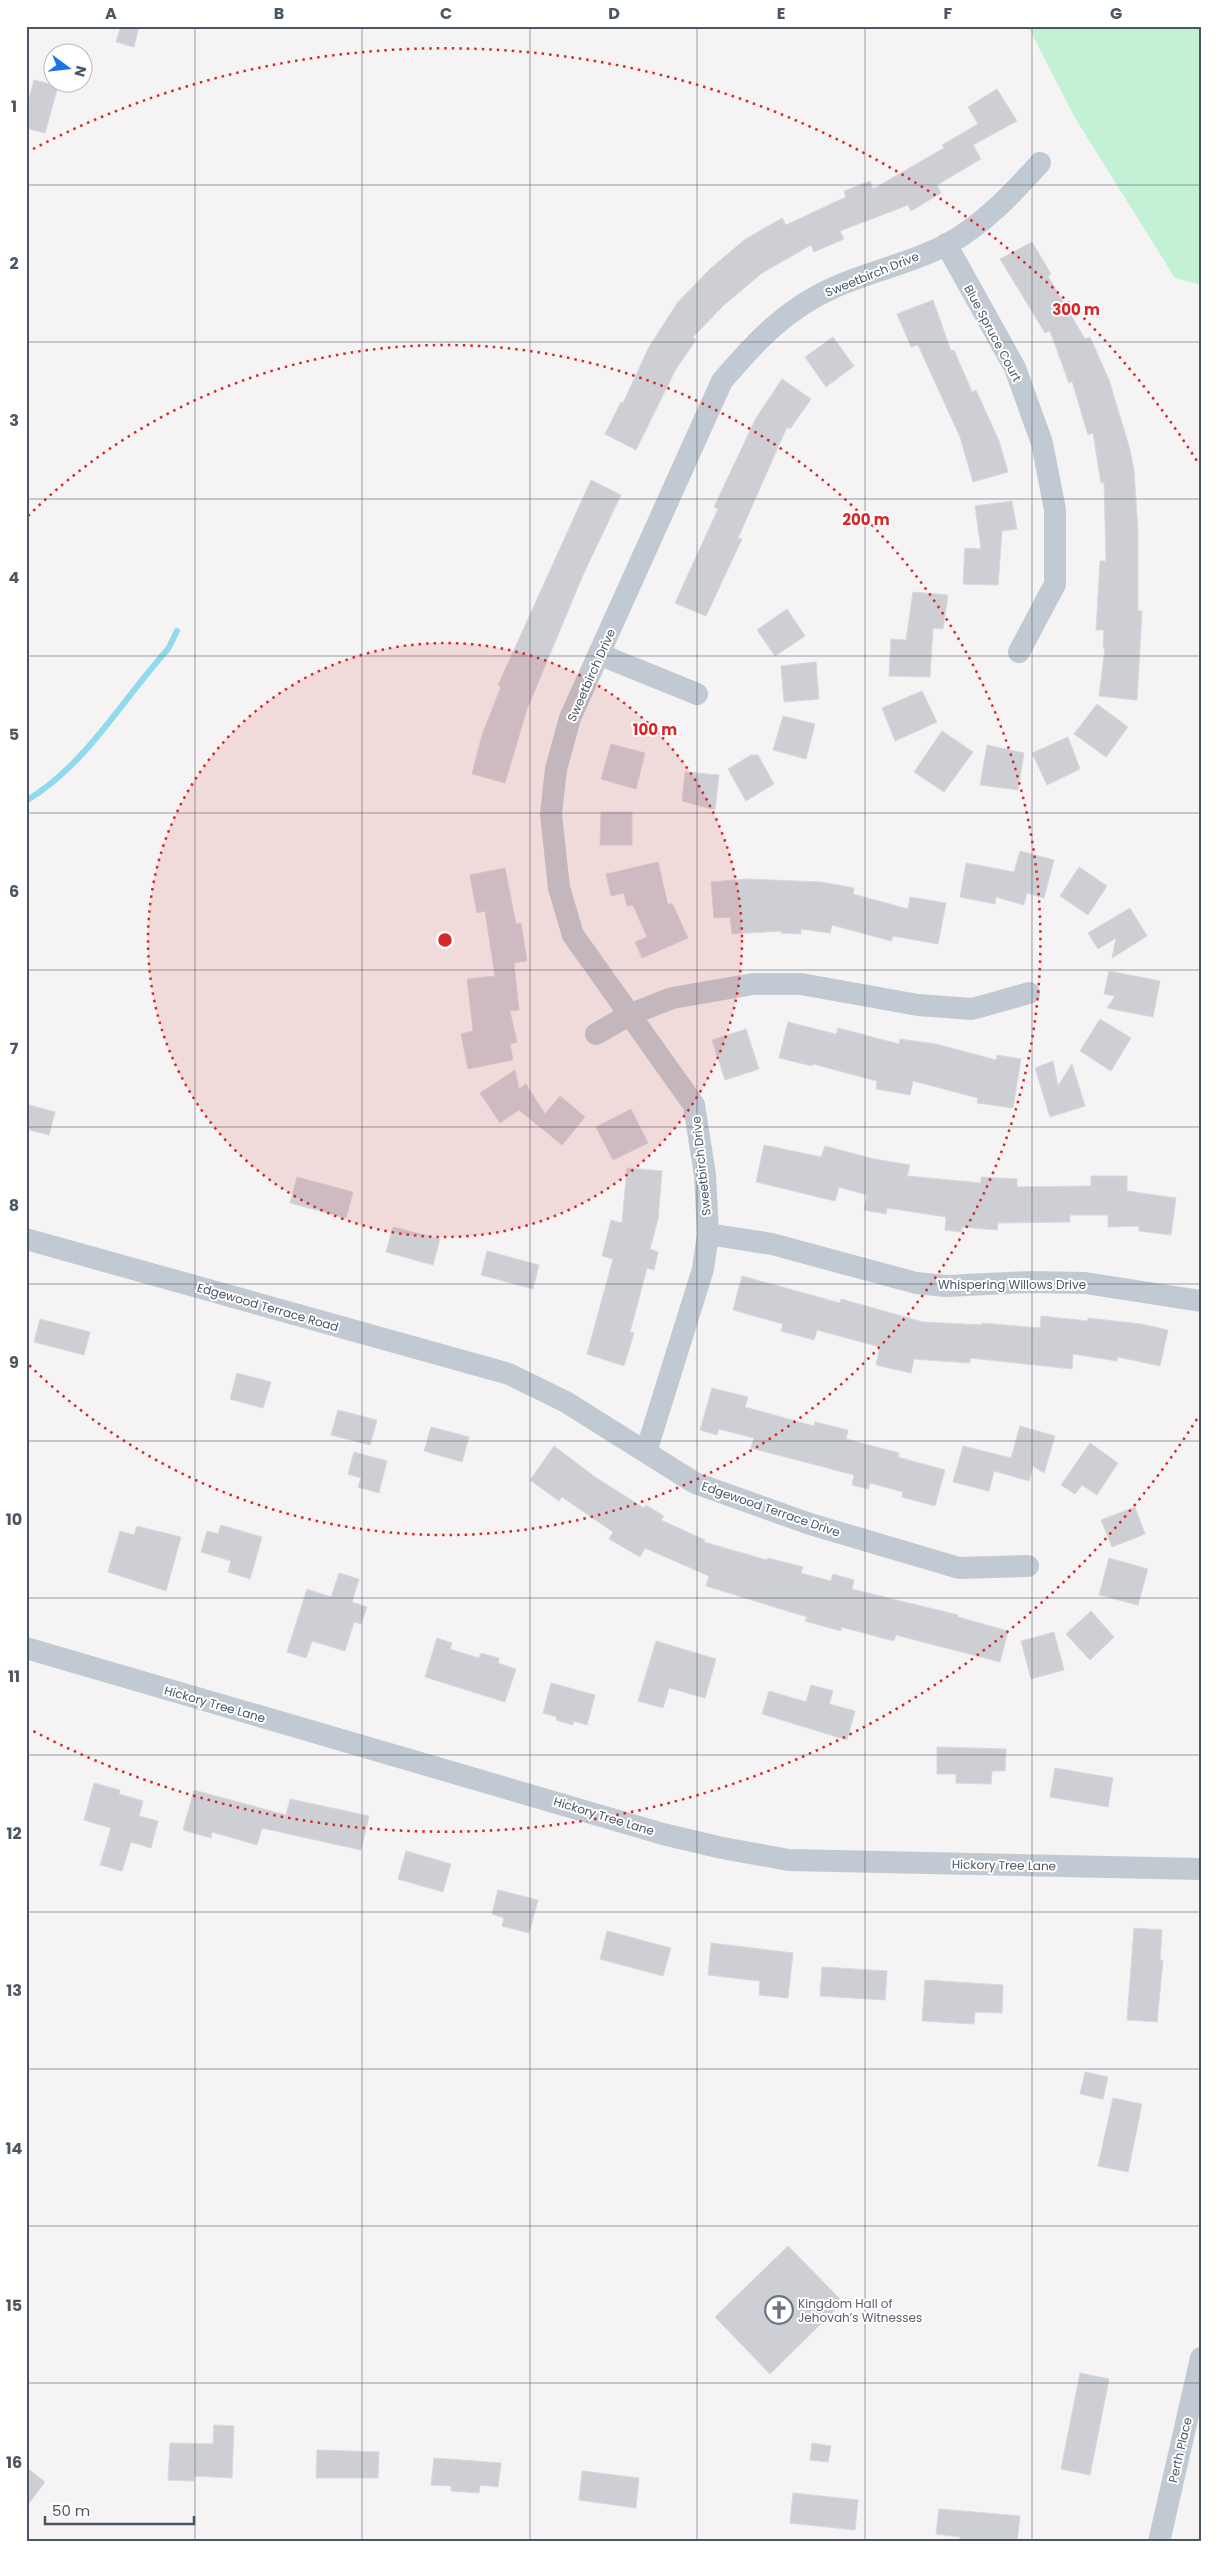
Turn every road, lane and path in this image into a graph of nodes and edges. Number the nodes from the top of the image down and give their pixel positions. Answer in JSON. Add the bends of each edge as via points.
{"nodes":[{"id":1,"x":1040,"y":163,"type":"dead end"},
{"id":2,"x":946,"y":244,"type":"junction"},
{"id":3,"x":1018,"y":652,"type":"dead end"},
{"id":4,"x":601,"y":655,"type":"junction"},
{"id":5,"x":697,"y":694,"type":"dead end"},
{"id":6,"x":1029,"y":993,"type":"dead end"},
{"id":7,"x":629,"y":1015,"type":"junction"},
{"id":8,"x":596,"y":1034,"type":"dead end"},
{"id":9,"x":708,"y":1234,"type":"junction"},
{"id":10,"x":26,"y":1239,"type":"edge"},
{"id":11,"x":1201,"y":1301,"type":"edge"},
{"id":12,"x":510,"y":1374,"type":"joint"},
{"id":13,"x":646,"y":1452,"type":"junction"},
{"id":14,"x":1028,"y":1566,"type":"dead end"},
{"id":15,"x":26,"y":1648,"type":"edge"},
{"id":16,"x":1201,"y":1869,"type":"edge"},
{"id":17,"x":1201,"y":2358,"type":"edge"},
{"id":18,"x":1159,"y":2542,"type":"edge"}],
"edges":[{"from":1,"to":2,"type":"street","name":"Sweetbirch Drive","via":[[1000,207]]},
{"from":2,"to":3,"type":"street","name":"Blue Spruce Court","via":[[1015,368],[1042,443],[1055,510],[1054,584]]},
{"from":2,"to":4,"type":"street","name":"Sweetbirch Drive","via":[[836,287],[796,308],[757,340],[722,381]]},
{"from":4,"to":5,"type":"street"},
{"from":4,"to":7,"type":"street","name":"Sweetbirch Drive","via":[[570,718],[556,769],[551,814],[559,888],[573,935]]},
{"from":6,"to":7,"type":"street","via":[[972,1009],[918,1005],[801,984],[753,984],[672,998]]},
{"from":7,"to":8,"type":"street"},
{"from":7,"to":9,"type":"street","name":"Sweetbirch Drive","via":[[694,1105],[705,1175]]},
{"from":9,"to":11,"type":"street","name":"Whispering Willows Drive","via":[[772,1244],[916,1283],[946,1286],[1085,1283]]},
{"from":9,"to":13,"type":"street","name":"Sweetbirch Drive","via":[[703,1269]]},
{"from":10,"to":12,"type":"street","name":"Edgewood Terrace Road"},
{"from":12,"to":13,"type":"street","name":"Edgewood Terrace Drive","via":[[566,1402]]},
{"from":13,"to":14,"type":"street","name":"Edgewood Terrace Drive","via":[[695,1483],[810,1524],[959,1568]]},
{"from":15,"to":16,"type":"street","name":"Hickory Tree Lane","via":[[663,1834],[722,1848],[789,1860]]},
{"from":17,"to":18,"type":"street","name":"Perth Place"}]}
